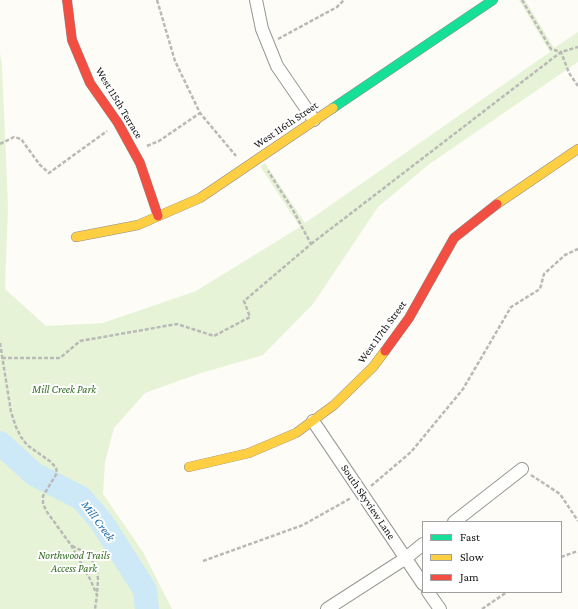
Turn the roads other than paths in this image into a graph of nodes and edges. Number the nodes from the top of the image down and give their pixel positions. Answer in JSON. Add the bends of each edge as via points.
{"nodes":[{"id":1,"x":67,"y":0,"type":"edge"},
{"id":2,"x":256,"y":0,"type":"edge"},
{"id":3,"x":493,"y":0,"type":"edge"},
{"id":4,"x":314,"y":120,"type":"junction"},
{"id":5,"x":578,"y":149,"type":"edge"},
{"id":6,"x":158,"y":216,"type":"junction"},
{"id":7,"x":76,"y":237,"type":"dead end"},
{"id":8,"x":313,"y":421,"type":"junction"},
{"id":9,"x":189,"y":467,"type":"dead end"},
{"id":10,"x":522,"y":469,"type":"road end"},
{"id":11,"x":455,"y":521,"type":"edge"},
{"id":12,"x":422,"y":545,"type":"edge"},
{"id":13,"x":406,"y":558,"type":"junction"},
{"id":14,"x":422,"y":582,"type":"edge"},
{"id":15,"x":429,"y":593,"type":"edge"},
{"id":16,"x":327,"y":609,"type":"edge"},
{"id":17,"x":440,"y":609,"type":"edge"}],
"edges":[{"from":1,"to":6,"type":"street","name":"West 115th Terrace","via":[[72,40],[90,83],[118,123],[140,163]]},
{"from":2,"to":4,"type":"street","via":[[262,28],[277,66]]},
{"from":3,"to":4,"type":"street","name":"West 116th Street"},
{"from":4,"to":6,"type":"street","name":"West 116th Street","via":[[200,198]]},
{"from":5,"to":8,"type":"street","name":"West 117th Street","via":[[490,209],[454,238],[410,318],[373,367],[334,405]]},
{"from":6,"to":7,"type":"street","name":"West 116th Street","via":[[138,225]]},
{"from":8,"to":9,"type":"street","name":"West 117th Street","via":[[296,434],[249,453]]},
{"from":8,"to":13,"type":"street","name":"South Skyview Lane"},
{"from":10,"to":11,"type":"street"},
{"from":12,"to":13,"type":"street"},
{"from":13,"to":14,"type":"street","name":"South Skyview Lane"},
{"from":13,"to":16,"type":"street"},
{"from":15,"to":17,"type":"street"}]}
